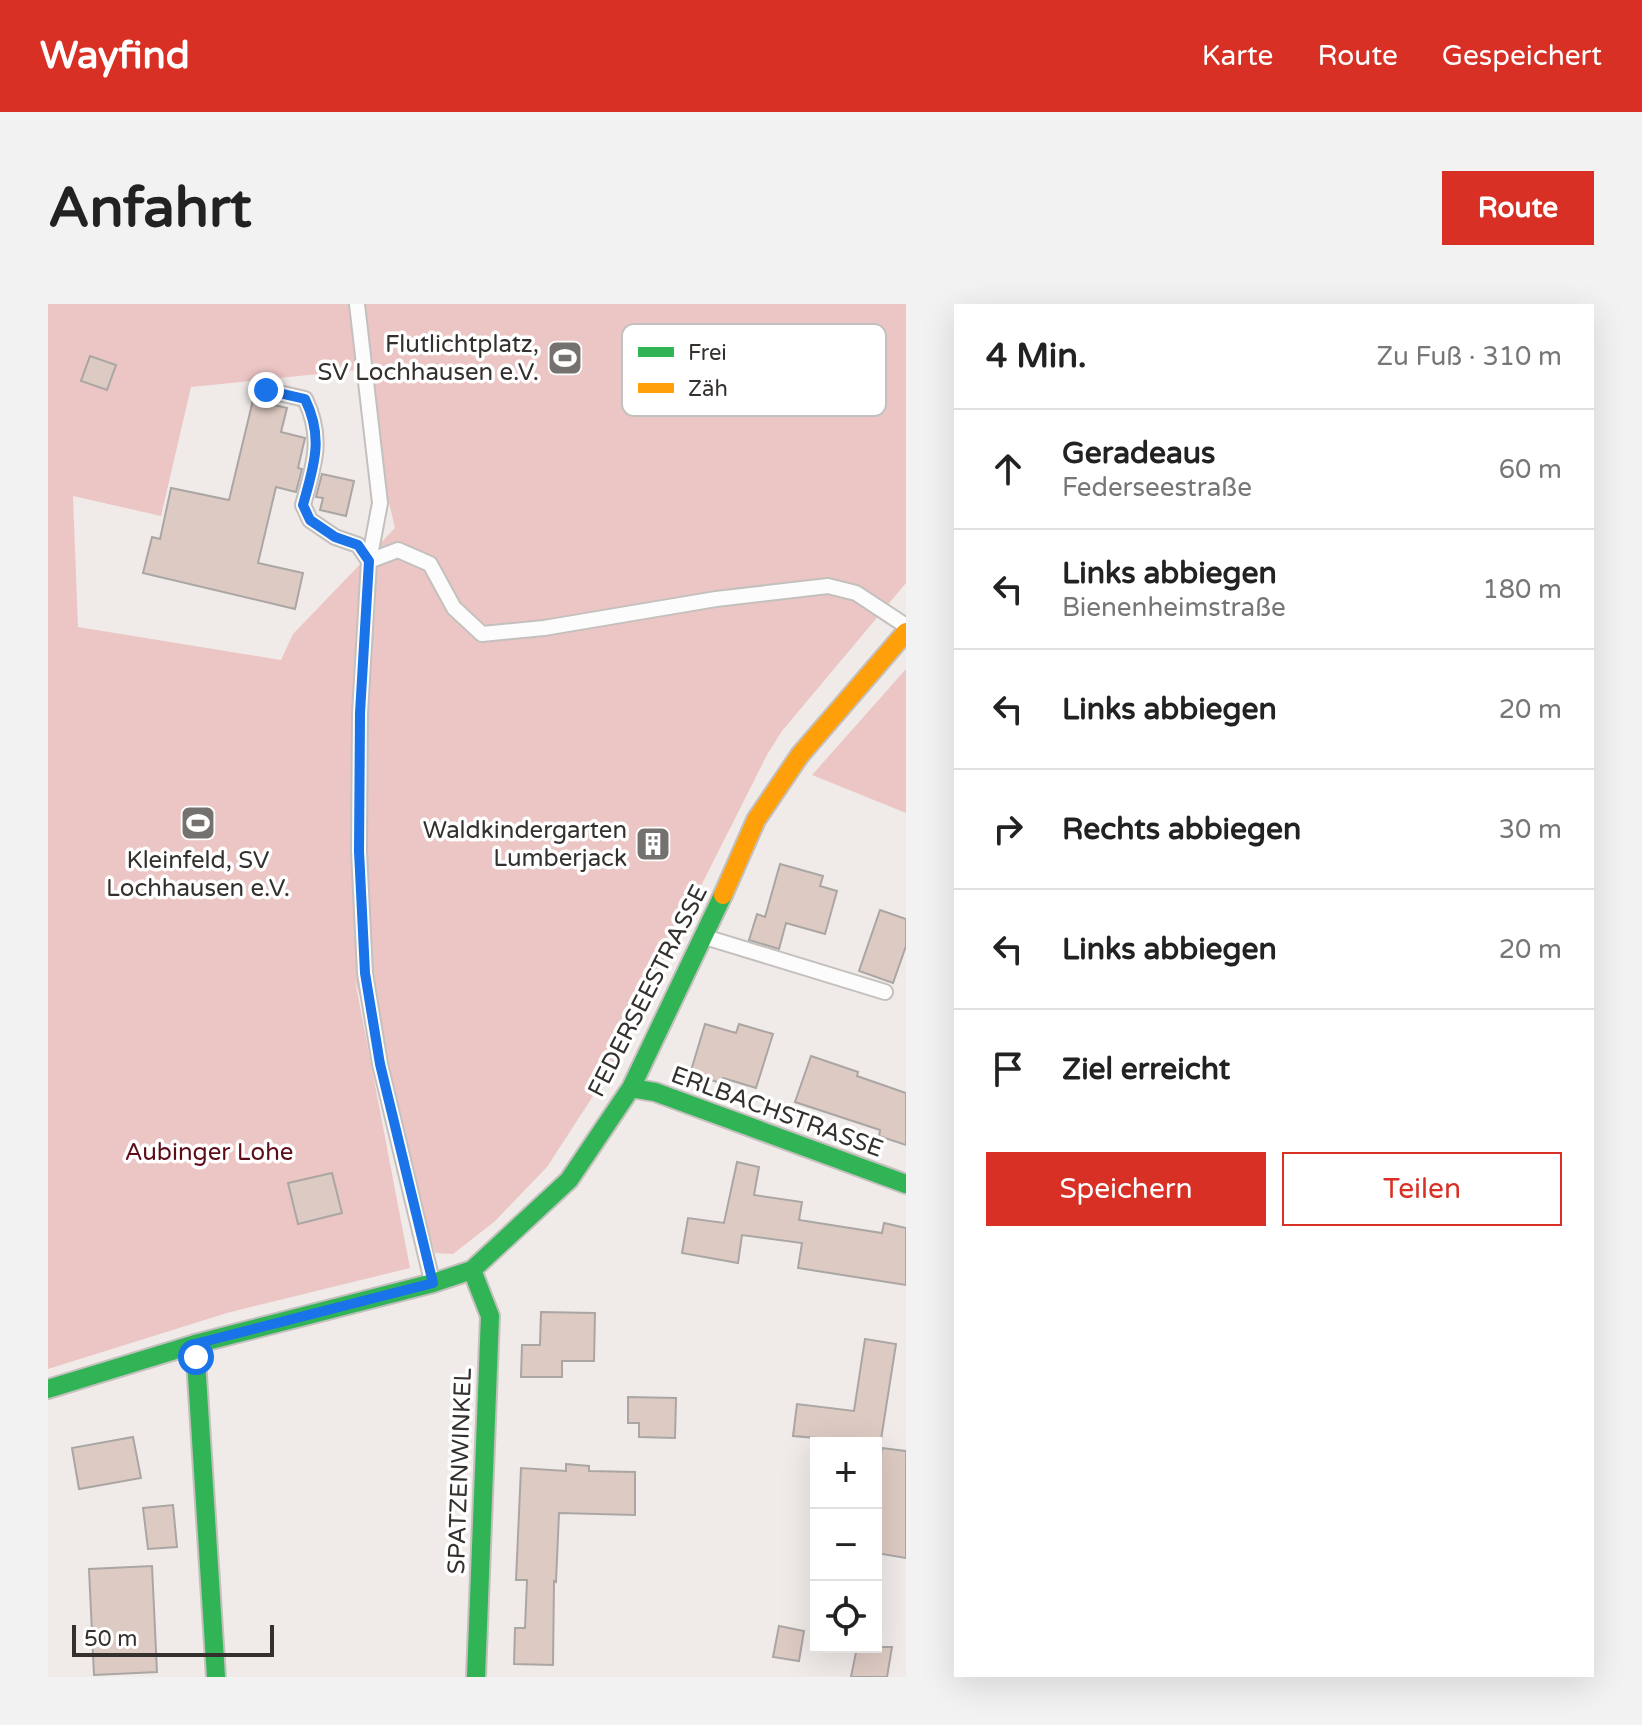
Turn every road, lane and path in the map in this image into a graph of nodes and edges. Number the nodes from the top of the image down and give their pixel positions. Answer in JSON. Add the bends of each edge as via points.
{"nodes":[{"id":1,"x":357,"y":304,"type":"edge"},
{"id":2,"x":266,"y":390,"type":"dead end"},
{"id":3,"x":369,"y":561,"type":"junction"},
{"id":4,"x":906,"y":626,"type":"edge"},
{"id":5,"x":906,"y":632,"type":"edge"},
{"id":6,"x":705,"y":937,"type":"junction"},
{"id":7,"x":885,"y":992,"type":"dead end"},
{"id":8,"x":631,"y":1088,"type":"junction"},
{"id":9,"x":906,"y":1184,"type":"edge"},
{"id":10,"x":472,"y":1270,"type":"junction"},
{"id":11,"x":433,"y":1283,"type":"junction"},
{"id":12,"x":195,"y":1344,"type":"junction"},
{"id":13,"x":48,"y":1389,"type":"edge"},
{"id":14,"x":216,"y":1677,"type":"edge"},
{"id":15,"x":476,"y":1677,"type":"edge"}],
"edges":[{"from":1,"to":3,"type":"lane","via":[[380,503]]},
{"from":2,"to":3,"type":"lane","via":[[305,399],[315,420],[316,458],[303,505],[310,520],[358,545]]},
{"from":3,"to":4,"type":"lane","via":[[398,550],[430,564],[454,608],[482,634],[828,586],[856,593]]},
{"from":3,"to":11,"type":"lane","via":[[360,728],[365,973],[380,1064]]},
{"from":5,"to":6,"type":"street","name":"FEDERSEESTRASSE","via":[[800,755],[756,820]]},
{"from":6,"to":7,"type":"lane"},
{"from":6,"to":8,"type":"street","name":"FEDERSEESTRASSE"},
{"from":8,"to":9,"type":"street","name":"ERLBACHSTRASSE","via":[[655,1092]]},
{"from":8,"to":10,"type":"street","name":"FEDERSEESTRASSE","via":[[569,1180]]},
{"from":10,"to":11,"type":"street","name":"FEDERSEESTRASSE"},
{"from":10,"to":15,"type":"street","name":"SPATZENWINKEL","via":[[490,1316]]},
{"from":11,"to":12,"type":"street","name":"FEDERSEESTRASSE"},
{"from":12,"to":13,"type":"street","name":"FEDERSEESTRASSE"},
{"from":12,"to":14,"type":"street"}]}
